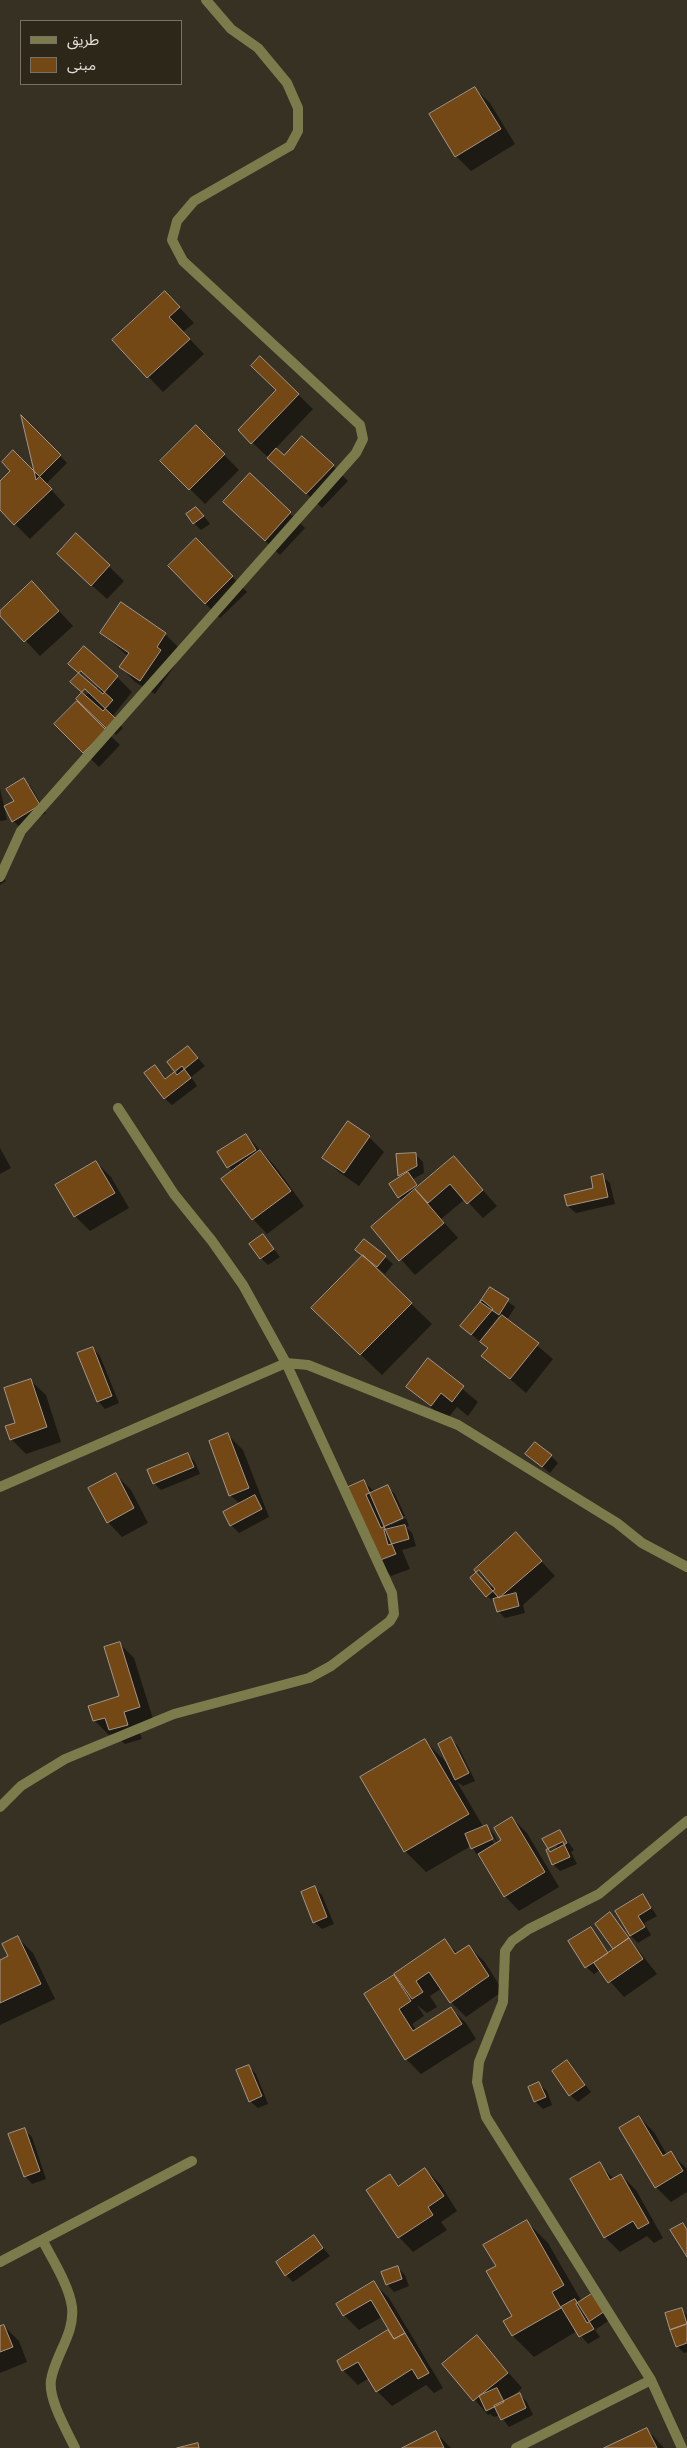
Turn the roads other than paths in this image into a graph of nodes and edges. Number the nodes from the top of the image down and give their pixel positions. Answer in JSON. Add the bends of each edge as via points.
{"nodes":[{"id":1,"x":206,"y":0,"type":"edge"},
{"id":2,"x":0,"y":877,"type":"edge"},
{"id":3,"x":118,"y":1108,"type":"dead end"},
{"id":4,"x":286,"y":1363,"type":"junction"},
{"id":5,"x":0,"y":1487,"type":"edge"},
{"id":6,"x":687,"y":1567,"type":"edge"},
{"id":7,"x":0,"y":1807,"type":"edge"},
{"id":8,"x":687,"y":1822,"type":"edge"},
{"id":9,"x":192,"y":2161,"type":"dead end"},
{"id":10,"x":43,"y":2241,"type":"junction"},
{"id":11,"x":0,"y":2262,"type":"edge"},
{"id":12,"x":651,"y":2380,"type":"junction"},
{"id":13,"x":75,"y":2448,"type":"edge"},
{"id":14,"x":516,"y":2448,"type":"edge"},
{"id":15,"x":682,"y":2448,"type":"edge"}],
"edges":[{"from":1,"to":2,"type":"street","via":[[232,29],[258,48],[287,83],[298,108],[298,130],[290,146],[194,201],[177,221],[172,240],[184,261],[360,425],[363,439],[356,453],[21,832]]},
{"from":3,"to":4,"type":"street","via":[[174,1194],[243,1285]]},
{"from":4,"to":5,"type":"street"},
{"from":4,"to":6,"type":"street","via":[[308,1365],[338,1375],[458,1425],[617,1523],[642,1543]]},
{"from":4,"to":7,"type":"street","via":[[392,1593],[394,1614],[390,1622],[332,1666],[309,1678],[174,1714],[65,1759],[21,1786]]},
{"from":8,"to":12,"type":"street","via":[[599,1894],[512,1941],[505,1951],[503,2002],[479,2062],[478,2082],[486,2117]]},
{"from":9,"to":10,"type":"street"},
{"from":10,"to":11,"type":"street"},
{"from":10,"to":13,"type":"street","via":[[68,2291],[72,2307],[72,2326],[51,2381],[51,2392]]},
{"from":12,"to":14,"type":"street"},
{"from":12,"to":15,"type":"street"}]}
